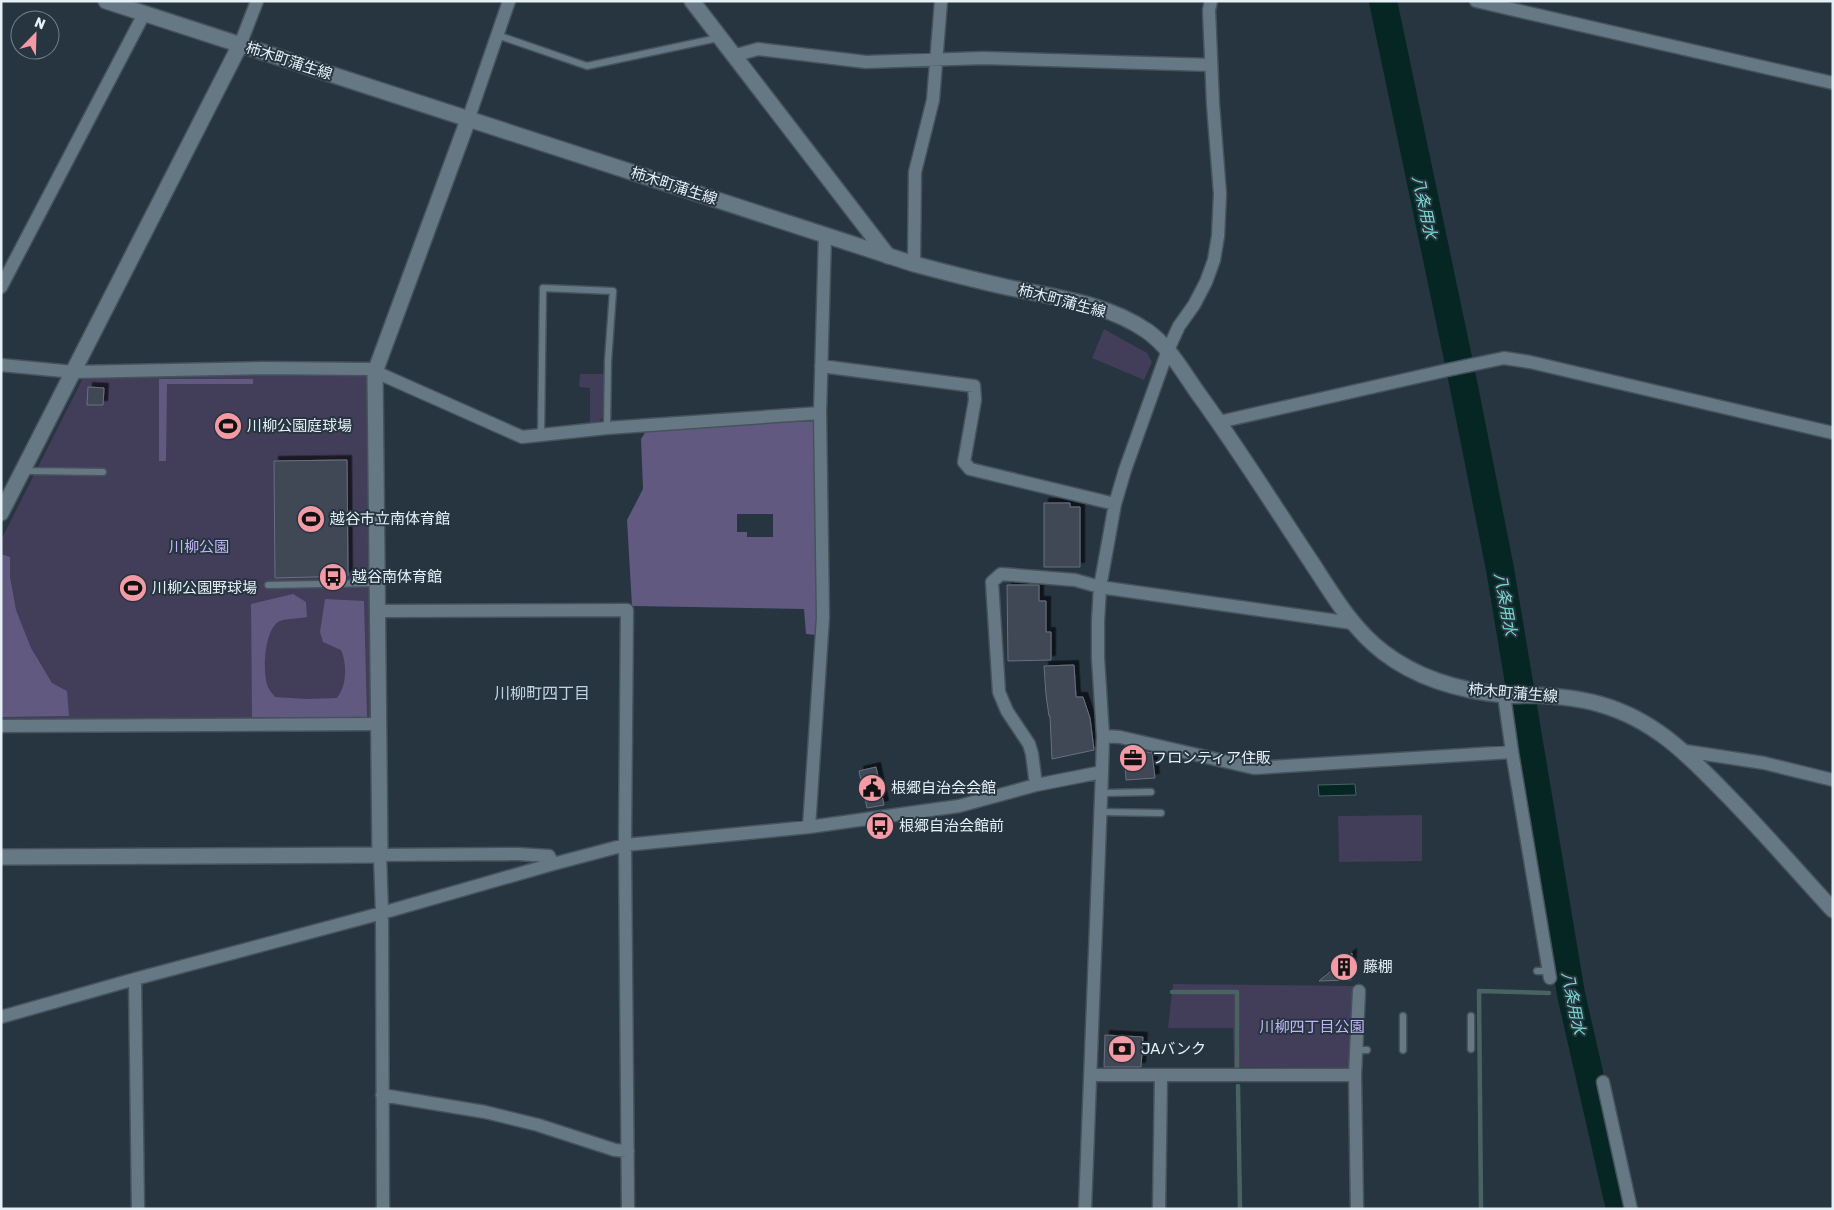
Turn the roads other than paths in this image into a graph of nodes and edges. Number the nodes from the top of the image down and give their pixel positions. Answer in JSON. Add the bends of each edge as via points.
{"nodes":[{"id":1,"x":106,"y":1,"type":"edge"},
{"id":2,"x":257,"y":1,"type":"edge"},
{"id":3,"x":509,"y":1,"type":"edge"},
{"id":4,"x":692,"y":1,"type":"edge"},
{"id":5,"x":941,"y":1,"type":"edge"},
{"id":6,"x":1211,"y":1,"type":"edge"},
{"id":7,"x":1476,"y":1,"type":"edge"},
{"id":8,"x":144,"y":14,"type":"junction"},
{"id":9,"x":497,"y":35,"type":"junction"},
{"id":10,"x":719,"y":37,"type":"junction"},
{"id":11,"x":240,"y":45,"type":"junction"},
{"id":12,"x":733,"y":56,"type":"junction"},
{"id":13,"x":937,"y":59,"type":"junction"},
{"id":14,"x":1211,"y":65,"type":"junction"},
{"id":15,"x":1833,"y":84,"type":"edge"},
{"id":16,"x":468,"y":120,"type":"junction"},
{"id":17,"x":825,"y":235,"type":"junction"},
{"id":18,"x":888,"y":256,"type":"junction"},
{"id":19,"x":914,"y":264,"type":"junction"},
{"id":20,"x":1,"y":287,"type":"edge"},
{"id":21,"x":1168,"y":350,"type":"junction"},
{"id":22,"x":1,"y":365,"type":"edge"},
{"id":23,"x":821,"y":366,"type":"junction"},
{"id":24,"x":74,"y":372,"type":"junction"},
{"id":25,"x":375,"y":372,"type":"junction"},
{"id":26,"x":820,"y":413,"type":"junction"},
{"id":27,"x":1219,"y":422,"type":"junction"},
{"id":28,"x":607,"y":428,"type":"junction"},
{"id":29,"x":1833,"y":433,"type":"edge"},
{"id":30,"x":541,"y":435,"type":"junction"},
{"id":31,"x":24,"y":469,"type":"junction"},
{"id":32,"x":102,"y":472,"type":"dead end"},
{"id":33,"x":1116,"y":504,"type":"junction"},
{"id":34,"x":1,"y":513,"type":"edge"},
{"id":35,"x":378,"y":584,"type":"junction"},
{"id":36,"x":268,"y":585,"type":"dead end"},
{"id":37,"x":1100,"y":587,"type":"junction"},
{"id":38,"x":378,"y":611,"type":"junction"},
{"id":39,"x":1352,"y":623,"type":"junction"},
{"id":40,"x":1508,"y":695,"type":"junction"},
{"id":41,"x":378,"y":724,"type":"junction"},
{"id":42,"x":1,"y":726,"type":"edge"},
{"id":43,"x":1103,"y":736,"type":"junction"},
{"id":44,"x":1685,"y":751,"type":"junction"},
{"id":45,"x":1512,"y":752,"type":"junction"},
{"id":46,"x":1102,"y":772,"type":"junction"},
{"id":47,"x":1833,"y":780,"type":"edge"},
{"id":48,"x":1036,"y":785,"type":"junction"},
{"id":49,"x":1151,"y":792,"type":"dead end"},
{"id":50,"x":1102,"y":793,"type":"junction"},
{"id":51,"x":1101,"y":812,"type":"junction"},
{"id":52,"x":1161,"y":813,"type":"dead end"},
{"id":53,"x":809,"y":826,"type":"junction"},
{"id":54,"x":625,"y":845,"type":"junction"},
{"id":55,"x":380,"y":855,"type":"junction"},
{"id":56,"x":1,"y":857,"type":"edge"},
{"id":57,"x":553,"y":864,"type":"junction"},
{"id":58,"x":1833,"y":910,"type":"edge"},
{"id":59,"x":382,"y":913,"type":"junction"},
{"id":60,"x":1545,"y":973,"type":"dead end"},
{"id":61,"x":135,"y":979,"type":"junction"},
{"id":62,"x":1359,"y":992,"type":"dead end"},
{"id":63,"x":1403,"y":1016,"type":"dead end"},
{"id":64,"x":1471,"y":1016,"type":"dead end"},
{"id":65,"x":1,"y":1017,"type":"edge"},
{"id":66,"x":1471,"y":1049,"type":"dead end"},
{"id":67,"x":1404,"y":1050,"type":"dead end"},
{"id":68,"x":1356,"y":1075,"type":"junction"},
{"id":69,"x":1090,"y":1076,"type":"junction"},
{"id":70,"x":1161,"y":1076,"type":"junction"},
{"id":71,"x":1603,"y":1082,"type":"dead end"},
{"id":72,"x":382,"y":1095,"type":"junction"},
{"id":73,"x":628,"y":1151,"type":"junction"},
{"id":74,"x":138,"y":1209,"type":"edge"},
{"id":75,"x":383,"y":1209,"type":"edge"},
{"id":76,"x":628,"y":1209,"type":"edge"},
{"id":77,"x":1085,"y":1209,"type":"edge"},
{"id":78,"x":1159,"y":1209,"type":"edge"},
{"id":79,"x":1357,"y":1209,"type":"edge"},
{"id":80,"x":1630,"y":1209,"type":"edge"}],
"edges":[{"from":1,"to":8,"type":"main road","name":"柿木町蒲生線"},
{"from":2,"to":11,"type":"street"},
{"from":3,"to":9,"type":"street"},
{"from":4,"to":10,"type":"main road"},
{"from":5,"to":13,"type":"street"},
{"from":6,"to":14,"type":"street"},
{"from":7,"to":15,"type":"street"},
{"from":8,"to":11,"type":"main road","name":"柿木町蒲生線"},
{"from":8,"to":20,"type":"street"},
{"from":9,"to":10,"type":"lane","via":[[587,66]]},
{"from":9,"to":16,"type":"street"},
{"from":10,"to":12,"type":"main road"},
{"from":11,"to":16,"type":"main road","name":"柿木町蒲生線"},
{"from":11,"to":24,"type":"main road"},
{"from":12,"to":13,"type":"street","via":[[758,49],[866,62]]},
{"from":12,"to":18,"type":"main road"},
{"from":13,"to":14,"type":"street"},
{"from":13,"to":19,"type":"street","via":[[933,100],[915,172]]},
{"from":14,"to":21,"type":"street","via":[[1220,194],[1218,236],[1206,282]]},
{"from":16,"to":17,"type":"main road","name":"柿木町蒲生線"},
{"from":16,"to":25,"type":"main road"},
{"from":17,"to":18,"type":"main road","name":"柿木町蒲生線"},
{"from":17,"to":23,"type":"street"},
{"from":18,"to":19,"type":"main road","name":"柿木町蒲生線"},
{"from":19,"to":21,"type":"main road","name":"柿木町蒲生線","via":[[1094,306],[1148,332]]},
{"from":21,"to":27,"type":"main road","name":"柿木町蒲生線"},
{"from":21,"to":33,"type":"street"},
{"from":22,"to":24,"type":"street"},
{"from":23,"to":26,"type":"street"},
{"from":23,"to":33,"type":"street","via":[[974,386],[975,400],[964,462],[970,469]]},
{"from":24,"to":25,"type":"street","via":[[262,368],[369,369]]},
{"from":24,"to":31,"type":"main road"},
{"from":25,"to":30,"type":"street","via":[[522,437]]},
{"from":25,"to":35,"type":"main road"},
{"from":26,"to":28,"type":"street"},
{"from":26,"to":53,"type":"street","via":[[824,617]]},
{"from":27,"to":29,"type":"street","via":[[1504,358]]},
{"from":27,"to":39,"type":"main road","name":"柿木町蒲生線"},
{"from":28,"to":30,"type":"street"},
{"from":28,"to":30,"type":"lane","via":[[613,291],[543,288]]},
{"from":31,"to":32,"type":"lane"},
{"from":31,"to":34,"type":"main road"},
{"from":33,"to":37,"type":"street"},
{"from":35,"to":36,"type":"lane"},
{"from":35,"to":38,"type":"main road"},
{"from":37,"to":39,"type":"street"},
{"from":37,"to":43,"type":"street","via":[[1098,658]]},
{"from":37,"to":48,"type":"street","via":[[1075,580],[1000,574],[992,582],[999,692],[1007,711],[1029,744]]},
{"from":38,"to":41,"type":"main road"},
{"from":38,"to":54,"type":"street","via":[[627,610]]},
{"from":39,"to":40,"type":"main road","name":"柿木町蒲生線","via":[[1382,651],[1434,681]]},
{"from":40,"to":44,"type":"main road","name":"柿木町蒲生線","via":[[1575,698],[1601,704],[1649,725]]},
{"from":40,"to":45,"type":"street"},
{"from":41,"to":42,"type":"street"},
{"from":41,"to":55,"type":"main road"},
{"from":43,"to":45,"type":"street","via":[[1120,737],[1254,768]]},
{"from":43,"to":46,"type":"street"},
{"from":44,"to":47,"type":"street","via":[[1764,763]]},
{"from":44,"to":58,"type":"main road","name":"柿木町蒲生線"},
{"from":45,"to":60,"type":"street"},
{"from":46,"to":48,"type":"street"},
{"from":46,"to":50,"type":"street"},
{"from":48,"to":53,"type":"street","via":[[959,806]]},
{"from":49,"to":50,"type":"lane"},
{"from":50,"to":51,"type":"street"},
{"from":51,"to":52,"type":"lane"},
{"from":51,"to":69,"type":"street"},
{"from":53,"to":54,"type":"street"},
{"from":54,"to":57,"type":"street"},
{"from":54,"to":73,"type":"street"},
{"from":55,"to":56,"type":"main road"},
{"from":55,"to":57,"type":"street","via":[[518,854],[549,856]]},
{"from":55,"to":59,"type":"street"},
{"from":57,"to":59,"type":"street"},
{"from":59,"to":61,"type":"street"},
{"from":59,"to":72,"type":"street"},
{"from":61,"to":65,"type":"street"},
{"from":61,"to":74,"type":"street"},
{"from":62,"to":68,"type":"street","via":[[1361,1050]]},
{"from":63,"to":67,"type":"lane"},
{"from":64,"to":66,"type":"lane"},
{"from":68,"to":70,"type":"street"},
{"from":68,"to":79,"type":"street"},
{"from":69,"to":70,"type":"street"},
{"from":69,"to":77,"type":"street"},
{"from":70,"to":78,"type":"street"},
{"from":71,"to":80,"type":"street"},
{"from":72,"to":73,"type":"street","via":[[512,1118],[615,1150]]},
{"from":72,"to":75,"type":"street"},
{"from":73,"to":76,"type":"street"}]}
